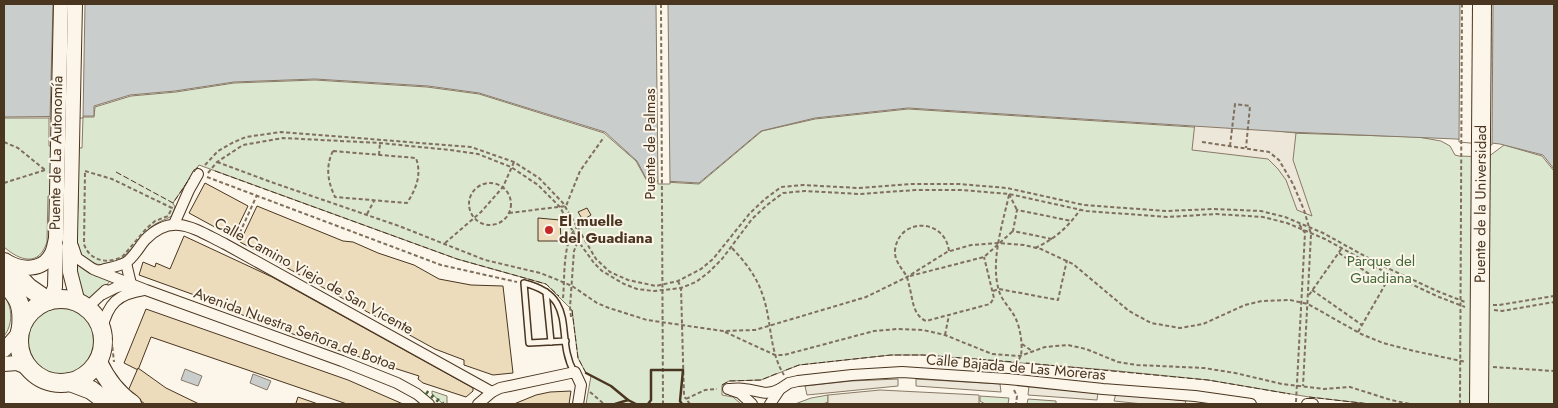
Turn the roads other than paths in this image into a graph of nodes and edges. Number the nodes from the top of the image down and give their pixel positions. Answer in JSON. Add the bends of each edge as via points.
{"nodes":[{"id":1,"x":61,"y":4,"type":"edge"},
{"id":2,"x":75,"y":4,"type":"edge"},
{"id":3,"x":1471,"y":4,"type":"edge"},
{"id":4,"x":1482,"y":4,"type":"edge"},
{"id":5,"x":202,"y":175,"type":"road end"},
{"id":6,"x":174,"y":224,"type":"junction"},
{"id":7,"x":64,"y":238,"type":"junction"},
{"id":8,"x":4,"y":261,"type":"edge"},
{"id":9,"x":123,"y":261,"type":"junction"},
{"id":10,"x":98,"y":271,"type":"junction"},
{"id":11,"x":117,"y":278,"type":"junction"},
{"id":12,"x":4,"y":282,"type":"edge"},
{"id":13,"x":132,"y":284,"type":"junction"},
{"id":14,"x":146,"y":290,"type":"junction"},
{"id":15,"x":546,"y":292,"type":"junction"},
{"id":16,"x":103,"y":294,"type":"junction"},
{"id":17,"x":49,"y":301,"type":"junction"},
{"id":18,"x":81,"y":304,"type":"junction"},
{"id":19,"x":106,"y":328,"type":"junction"},
{"id":20,"x":21,"y":330,"type":"junction"},
{"id":21,"x":566,"y":341,"type":"junction"},
{"id":22,"x":551,"y":342,"type":"junction"},
{"id":23,"x":4,"y":350,"type":"edge"},
{"id":24,"x":4,"y":364,"type":"edge"},
{"id":25,"x":106,"y":365,"type":"junction"},
{"id":26,"x":29,"y":368,"type":"junction"},
{"id":27,"x":575,"y":372,"type":"junction"},
{"id":28,"x":70,"y":382,"type":"junction"},
{"id":29,"x":784,"y":386,"type":"junction"},
{"id":30,"x":492,"y":392,"type":"junction"},
{"id":31,"x":110,"y":404,"type":"edge"},
{"id":32,"x":132,"y":404,"type":"edge"},
{"id":33,"x":429,"y":404,"type":"edge"},
{"id":34,"x":478,"y":404,"type":"edge"},
{"id":35,"x":578,"y":404,"type":"edge"},
{"id":36,"x":752,"y":404,"type":"edge"},
{"id":37,"x":770,"y":404,"type":"edge"},
{"id":38,"x":1251,"y":404,"type":"edge"},
{"id":39,"x":1307,"y":404,"type":"edge"},
{"id":40,"x":1313,"y":404,"type":"edge"},
{"id":41,"x":1469,"y":404,"type":"edge"},
{"id":42,"x":1479,"y":404,"type":"edge"}],
"edges":[{"from":1,"to":7,"type":"main road","name":"Puente de La Autonomía","bridge":true},
{"from":2,"to":7,"type":"main road","name":"Puente de La Autonomía","bridge":true},
{"from":3,"to":41,"type":"highway","name":"Puente de la Universidad"},
{"from":4,"to":42,"type":"highway","name":"Puente de la Universidad","bridge":true},
{"from":5,"to":6,"type":"street","via":[[189,190]]},
{"from":6,"to":9,"type":"street","via":[[161,227]]},
{"from":6,"to":30,"type":"street","name":"Calle Camino Viejo de San Vicente","via":[[186,226],[233,248]]},
{"from":7,"to":8,"type":"main road","via":[[48,260],[37,266],[21,268]]},
{"from":7,"to":10,"type":"street","name":"Avenida Nuestra Señora de Botoa","via":[[77,258]]},
{"from":7,"to":17,"type":"main road","name":"Puente de La Autonomía","via":[[55,287]]},
{"from":7,"to":18,"type":"main road","name":"Puente de La Autonomía","via":[[70,272]]},
{"from":8,"to":17,"type":"highway","via":[[28,287]]},
{"from":9,"to":10,"type":"street"},
{"from":9,"to":13,"type":"street"},
{"from":10,"to":11,"type":"street","name":"Avenida Nuestra Señora de Botoa"},
{"from":11,"to":13,"type":"street","name":"Avenida Nuestra Señora de Botoa"},
{"from":11,"to":16,"type":"street"},
{"from":12,"to":20,"type":"highway","via":[[21,304]]},
{"from":13,"to":14,"type":"street","name":"Avenida Nuestra Señora de Botoa"},
{"from":13,"to":16,"type":"street"},
{"from":14,"to":19,"type":"street","via":[[114,301],[108,309]]},
{"from":14,"to":33,"type":"street","name":"Avenida Nuestra Señora de Botoa","via":[[379,376],[406,388]]},
{"from":15,"to":21,"type":"lane","via":[[559,306]]},
{"from":15,"to":22,"type":"lane"},
{"from":15,"to":22,"type":"lane","via":[[524,283],[530,343]]},
{"from":16,"to":18,"type":"street"},
{"from":17,"to":18,"type":"highway","via":[[64,299]]},
{"from":17,"to":20,"type":"highway","via":[[31,311]]},
{"from":18,"to":19,"type":"highway"},
{"from":19,"to":25,"type":"highway","via":[[103,346]]},
{"from":20,"to":23,"type":"main road"},
{"from":20,"to":26,"type":"highway","via":[[20,351]]},
{"from":21,"to":22,"type":"lane"},
{"from":21,"to":27,"type":"lane","via":[[570,364]]},
{"from":24,"to":26,"type":"main road","via":[[17,363]]},
{"from":25,"to":28,"type":"highway"},
{"from":25,"to":32,"type":"highway","via":[[104,376]]},
{"from":26,"to":28,"type":"highway","via":[[48,381]]},
{"from":27,"to":30,"type":"street"},
{"from":27,"to":35,"type":"street","via":[[581,389]]},
{"from":28,"to":31,"type":"highway","via":[[91,390]]},
{"from":29,"to":36,"type":"street","name":"Calle Bajada de Las Moreras","via":[[765,394],[728,389],[740,393]]},
{"from":29,"to":37,"type":"street"},
{"from":29,"to":38,"type":"street","name":"Calle Bajada de Las Moreras","via":[[852,375],[902,372],[1195,396]]},
{"from":30,"to":34,"type":"street"},
{"from":39,"to":40,"type":"street"}]}
